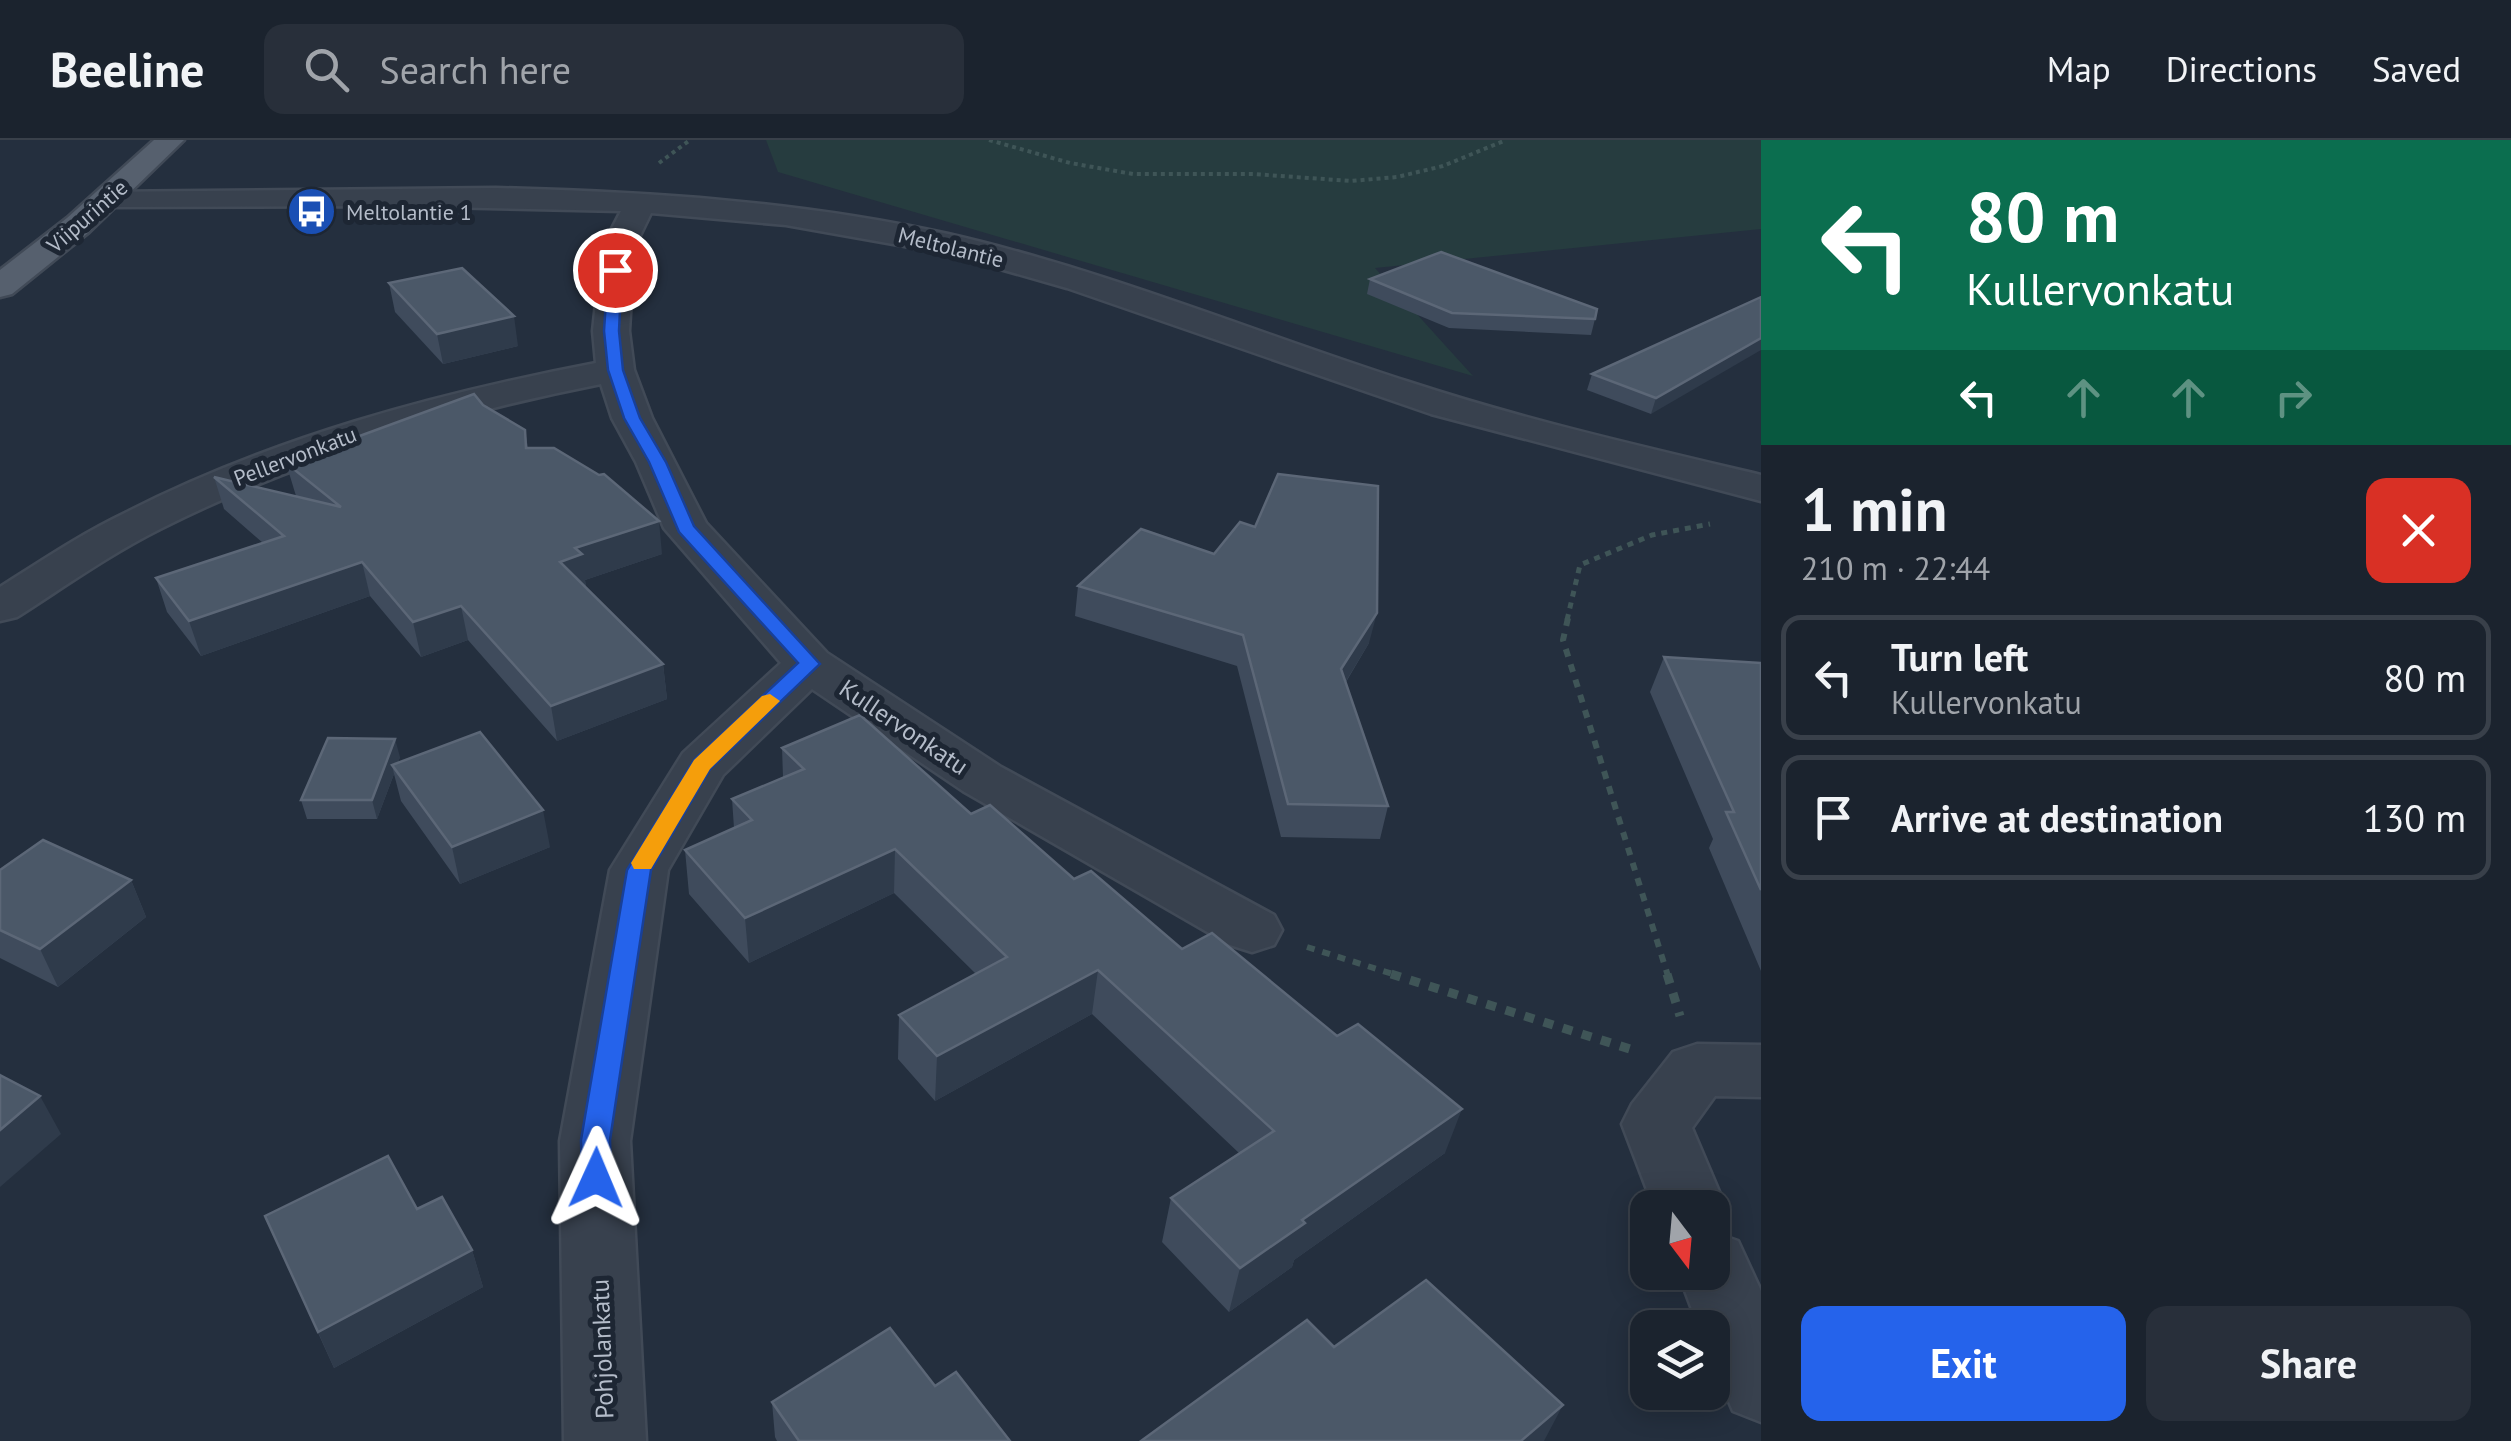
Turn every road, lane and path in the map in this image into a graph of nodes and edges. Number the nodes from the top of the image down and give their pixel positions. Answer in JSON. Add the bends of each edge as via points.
{"nodes":[{"id":1,"x":170,"y":140,"type":"edge"},
{"id":2,"x":989,"y":140,"type":"edge"},
{"id":3,"x":1506,"y":140,"type":"edge"},
{"id":4,"x":110,"y":198,"type":"junction"},
{"id":5,"x":640,"y":204,"type":"junction"},
{"id":6,"x":0,"y":287,"type":"edge"},
{"id":7,"x":615,"y":370,"type":"junction"},
{"id":8,"x":1761,"y":488,"type":"edge"},
{"id":9,"x":1711,"y":524,"type":"dead end"},
{"id":10,"x":0,"y":607,"type":"edge"},
{"id":11,"x":809,"y":664,"type":"junction"},
{"id":12,"x":1252,"y":930,"type":"joint"},
{"id":13,"x":1729,"y":1070,"type":"edge"},
{"id":14,"x":1683,"y":1190,"type":"edge"},
{"id":15,"x":1723,"y":1290,"type":"edge"},
{"id":16,"x":1761,"y":1385,"type":"edge"},
{"id":17,"x":605,"y":1441,"type":"edge"}],
"edges":[{"from":1,"to":4,"type":"main road","name":"Viipurintie"},
{"from":2,"to":3,"type":"path","via":[[1150,175],[1334,181],[1439,166],[1480,156]]},
{"from":4,"to":5,"type":"street","name":"Meltolantie"},
{"from":4,"to":6,"type":"main road","name":"Viipurintie"},
{"from":5,"to":7,"type":"street","name":"Kullervonkatu","via":[[618,248]]},
{"from":5,"to":8,"type":"street","name":"Meltolantie","via":[[885,230],[1014,262],[1400,392]]},
{"from":7,"to":10,"type":"street","name":"Pellervonkatu","via":[[465,400],[251,470],[140,522]]},
{"from":7,"to":11,"type":"street","name":"Kullervonkatu","via":[[686,528]]},
{"from":9,"to":13,"type":"path","via":[[1652,535],[1580,566],[1563,640]]},
{"from":11,"to":12,"type":"street","name":"Kullervonkatu","via":[[982,779]]},
{"from":11,"to":17,"type":"street","name":"Pohjolankatu","via":[[702,765],[639,870],[595,1140]]},
{"from":12,"to":13,"type":"path"},
{"from":13,"to":14,"type":"street","via":[[1656,1124]]},
{"from":15,"to":16,"type":"street"}]}
